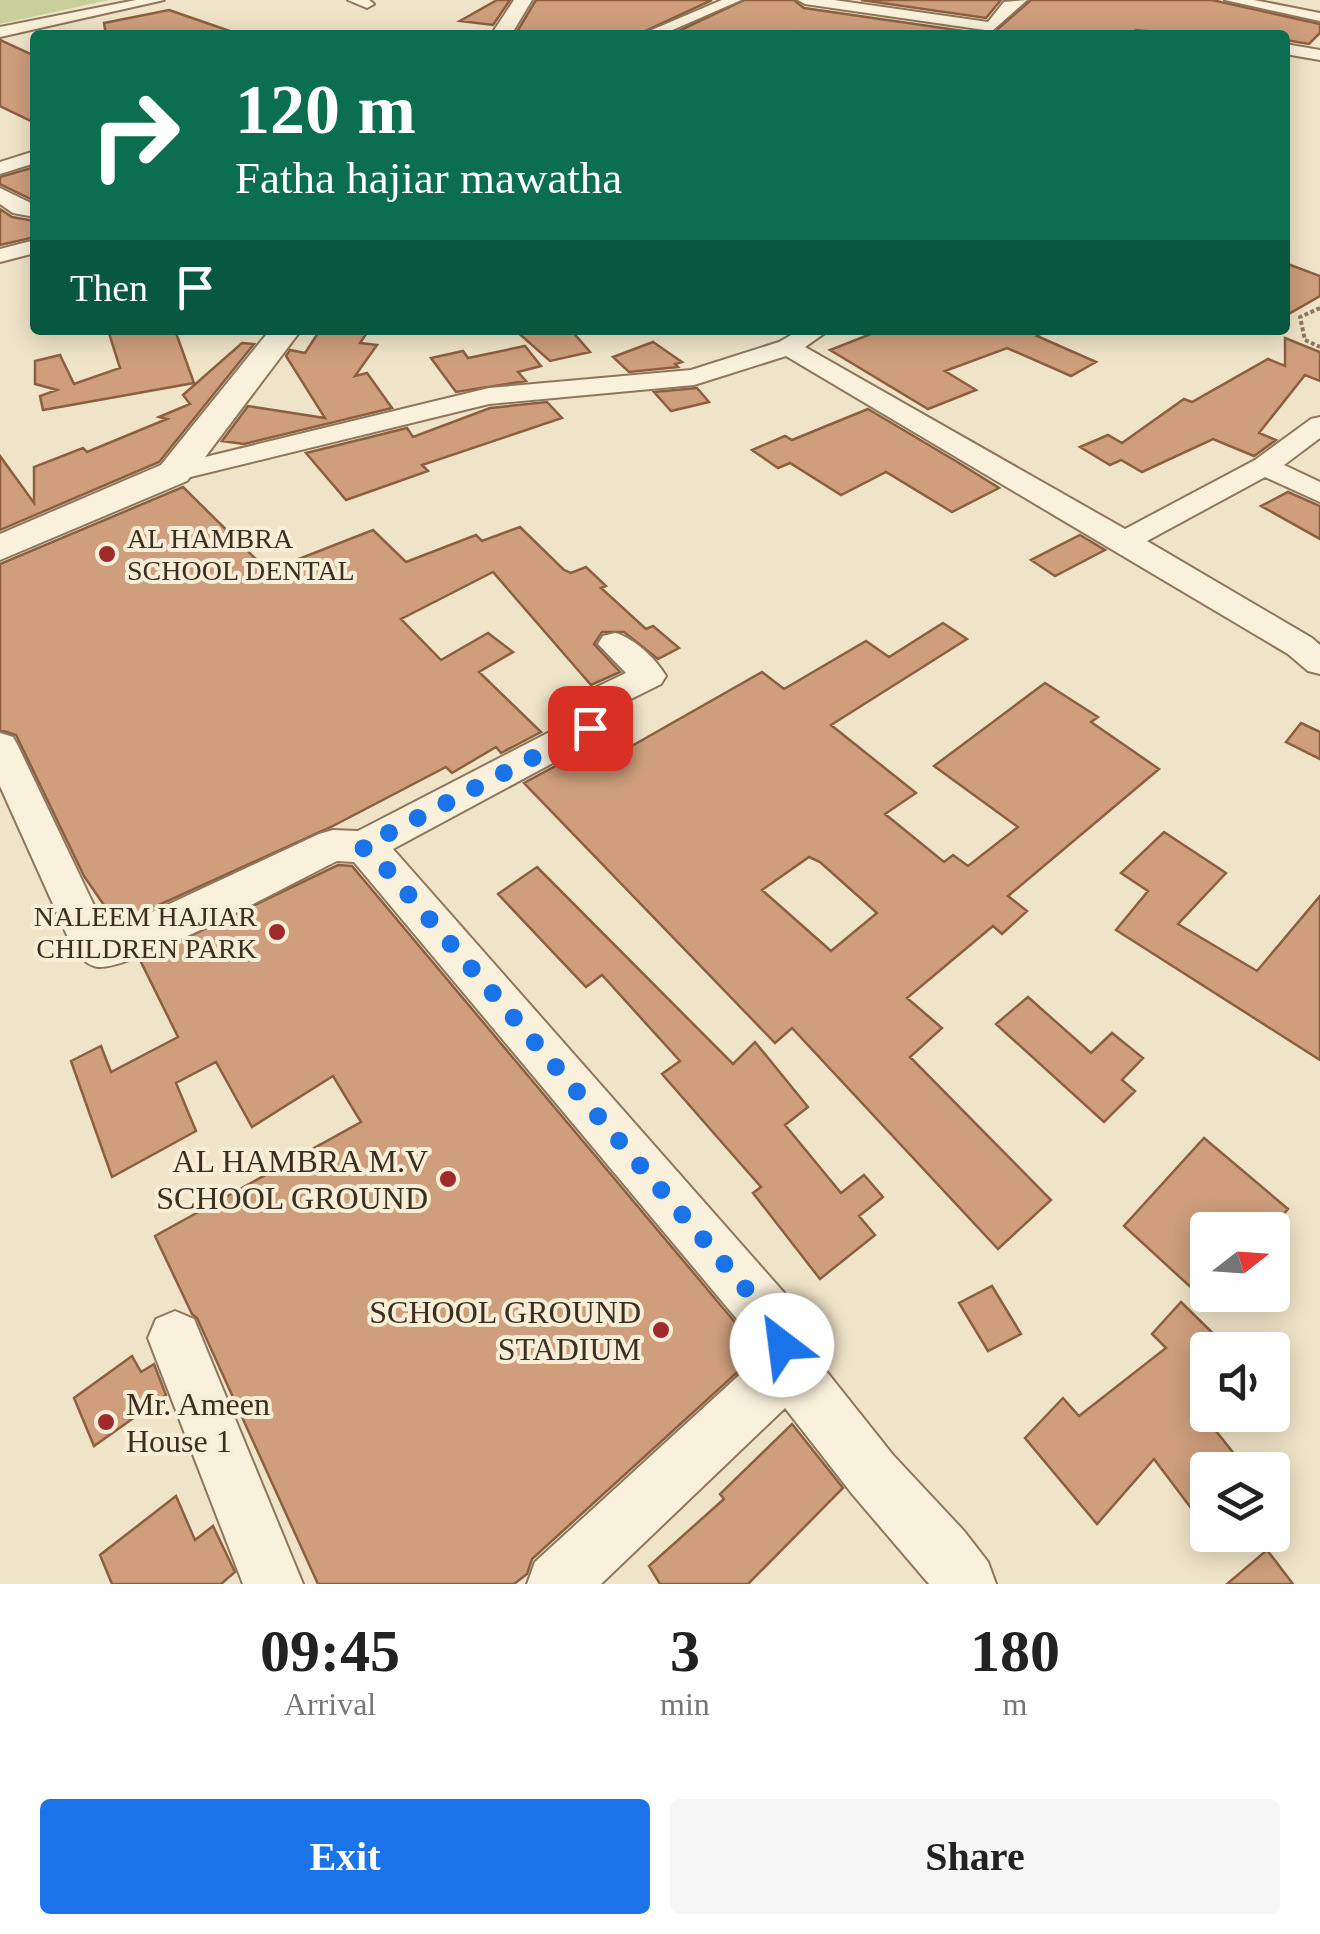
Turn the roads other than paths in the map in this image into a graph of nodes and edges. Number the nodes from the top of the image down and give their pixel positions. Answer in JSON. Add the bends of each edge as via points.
{"nodes":[{"id":1,"x":157,"y":0,"type":"edge"},
{"id":2,"x":524,"y":0,"type":"edge"},
{"id":3,"x":734,"y":0,"type":"edge"},
{"id":4,"x":805,"y":0,"type":"edge"},
{"id":5,"x":1020,"y":0,"type":"edge"},
{"id":6,"x":1232,"y":0,"type":"edge"},
{"id":7,"x":1320,"y":17,"type":"edge"},
{"id":8,"x":504,"y":30,"type":"edge"},
{"id":9,"x":660,"y":30,"type":"edge"},
{"id":10,"x":986,"y":30,"type":"edge"},
{"id":11,"x":993,"y":30,"type":"edge"},
{"id":12,"x":0,"y":32,"type":"edge"},
{"id":13,"x":1290,"y":50,"type":"edge"},
{"id":14,"x":1320,"y":55,"type":"edge"},
{"id":15,"x":30,"y":159,"type":"edge"},
{"id":16,"x":0,"y":168,"type":"edge"},
{"id":17,"x":0,"y":194,"type":"edge"},
{"id":18,"x":30,"y":211,"type":"edge"},
{"id":19,"x":30,"y":247,"type":"edge"},
{"id":20,"x":0,"y":256,"type":"edge"},
{"id":21,"x":282,"y":335,"type":"edge"},
{"id":22,"x":808,"y":335,"type":"edge"},
{"id":23,"x":788,"y":346,"type":"junction"},
{"id":24,"x":1320,"y":425,"type":"edge"},
{"id":25,"x":1265,"y":466,"type":"junction"},
{"id":26,"x":174,"y":473,"type":"junction"},
{"id":27,"x":1320,"y":493,"type":"edge"},
{"id":28,"x":1125,"y":541,"type":"junction"},
{"id":29,"x":0,"y":548,"type":"edge"},
{"id":30,"x":615,"y":644,"type":"dead end"},
{"id":31,"x":1320,"y":663,"type":"edge"},
{"id":32,"x":0,"y":746,"type":"edge"},
{"id":33,"x":362,"y":847,"type":"junction"},
{"id":34,"x":176,"y":1338,"type":"dead end"},
{"id":35,"x":788,"y":1367,"type":"junction"},
{"id":36,"x":273,"y":1584,"type":"edge"},
{"id":37,"x":556,"y":1584,"type":"edge"},
{"id":38,"x":966,"y":1584,"type":"edge"}],
"edges":[{"from":1,"to":12,"type":"street"},
{"from":2,"to":8,"type":"street"},
{"from":3,"to":9,"type":"street"},
{"from":4,"to":10,"type":"street"},
{"from":5,"to":11,"type":"street"},
{"from":6,"to":7,"type":"street","via":[[1275,16]]},
{"from":13,"to":14,"type":"street"},
{"from":15,"to":16,"type":"street"},
{"from":17,"to":18,"type":"street"},
{"from":19,"to":20,"type":"street"},
{"from":21,"to":26,"type":"street"},
{"from":22,"to":23,"type":"street"},
{"from":23,"to":26,"type":"street","via":[[694,377],[489,396]]},
{"from":23,"to":28,"type":"street"},
{"from":24,"to":25,"type":"street"},
{"from":25,"to":27,"type":"street"},
{"from":25,"to":28,"type":"street"},
{"from":26,"to":29,"type":"street"},
{"from":28,"to":31,"type":"street"},
{"from":30,"to":33,"type":"street","via":[[650,676],[592,704],[590,728]]},
{"from":32,"to":33,"type":"street","via":[[99,949],[126,944],[333,845]]},
{"from":33,"to":35,"type":"street","via":[[775,1323]]},
{"from":34,"to":36,"type":"street"},
{"from":35,"to":37,"type":"street"},
{"from":35,"to":38,"type":"street"}]}
